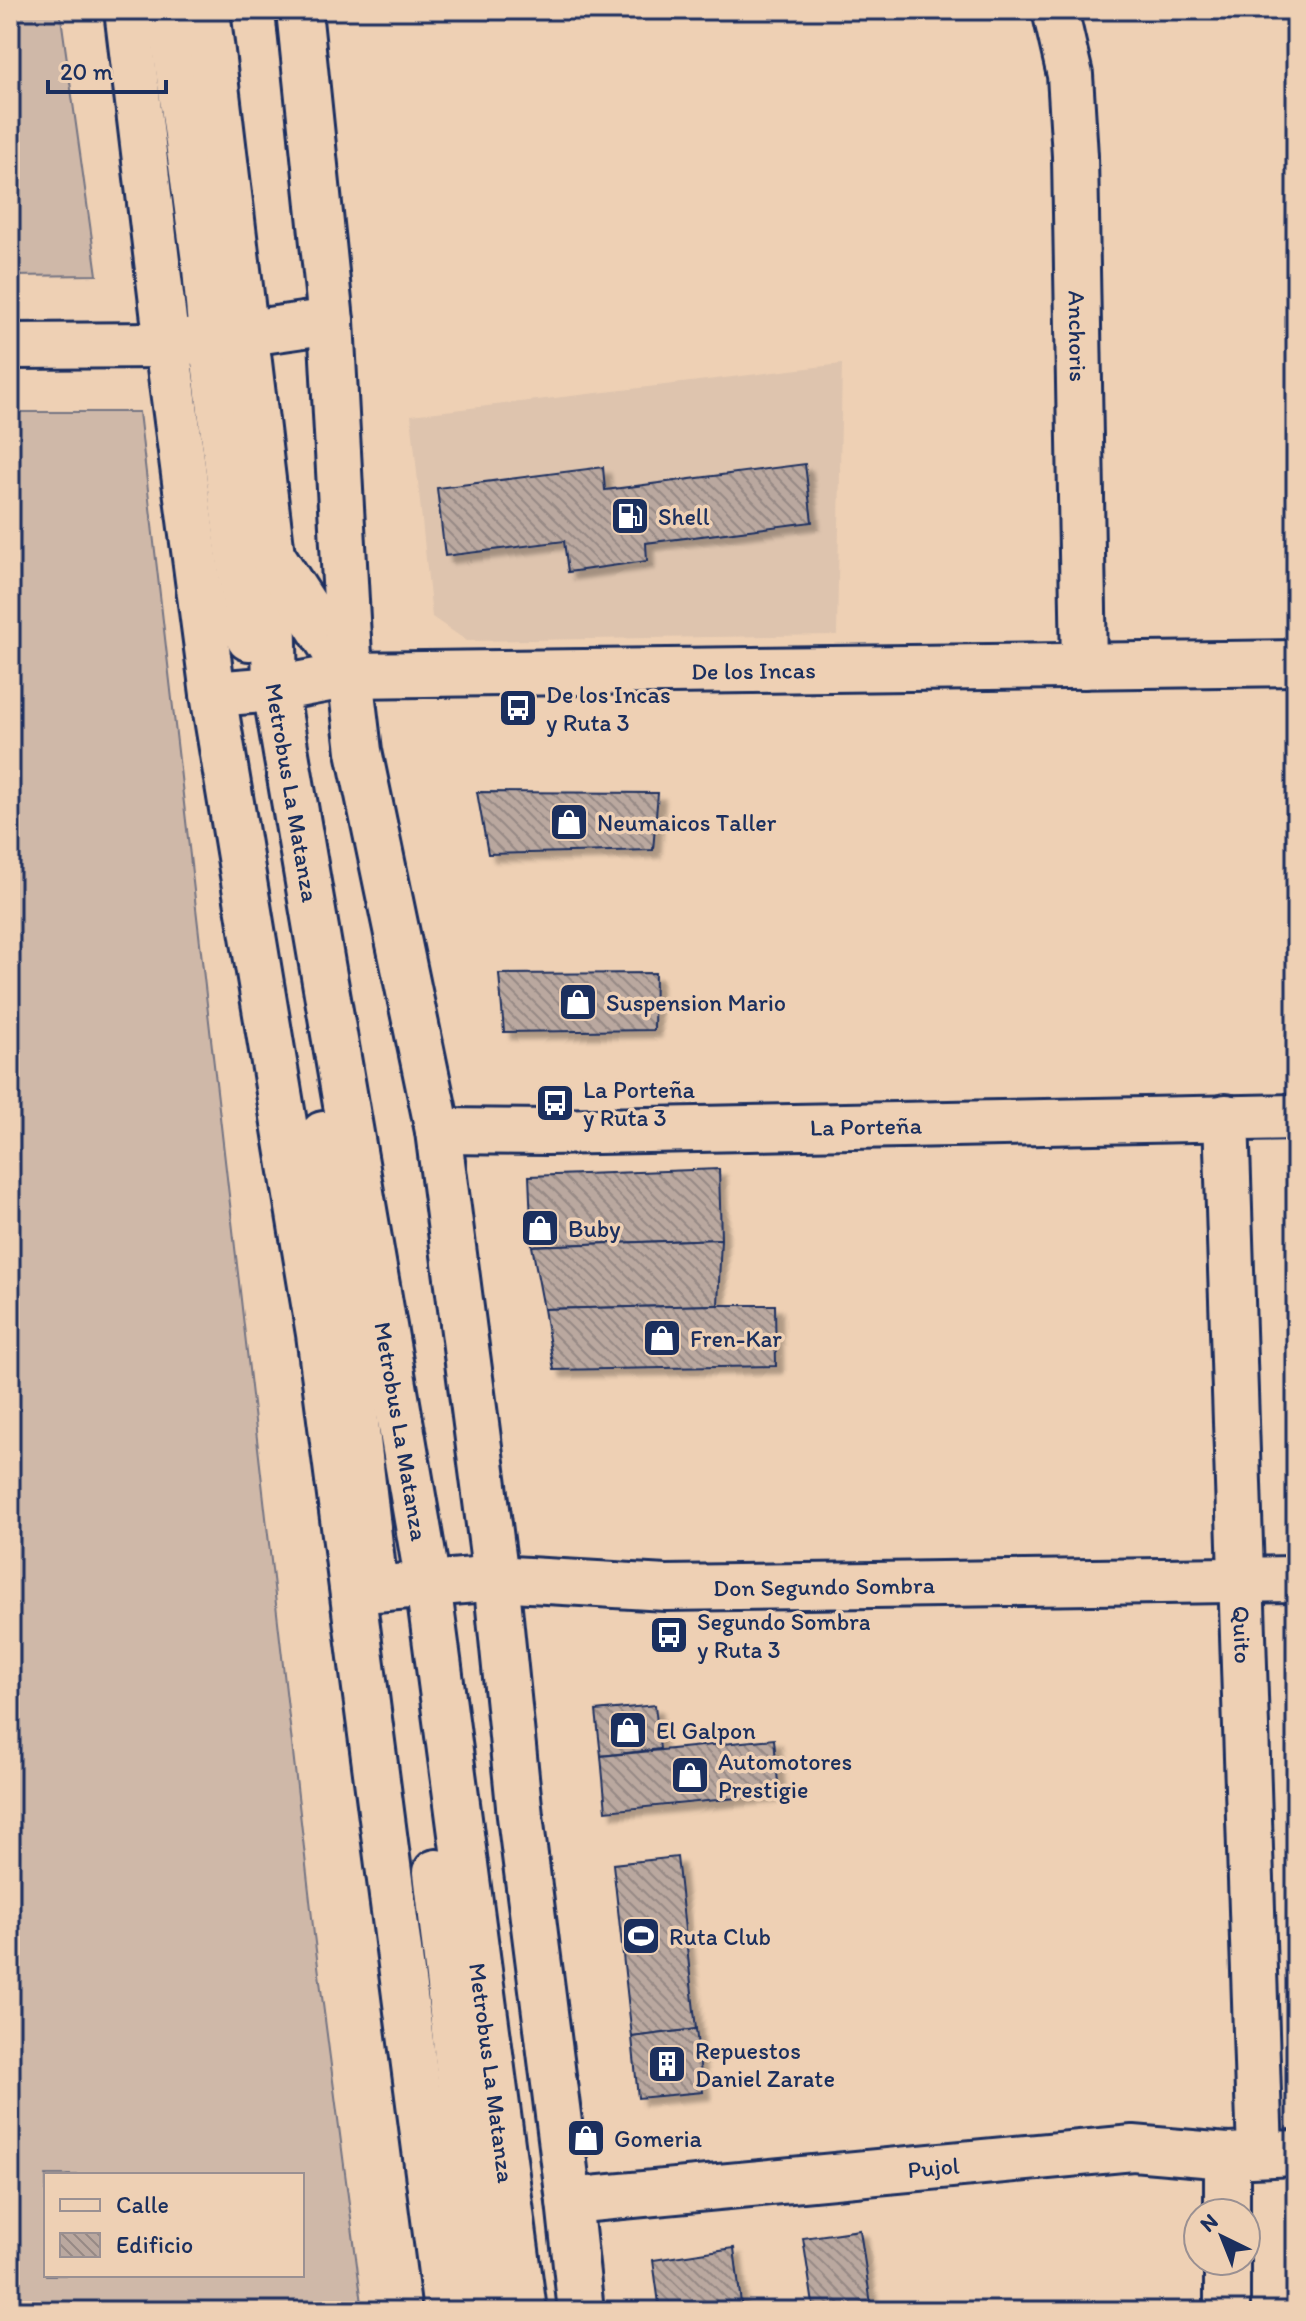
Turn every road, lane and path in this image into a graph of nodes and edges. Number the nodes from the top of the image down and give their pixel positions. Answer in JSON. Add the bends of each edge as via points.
{"nodes":[{"id":1,"x":127,"y":10,"type":"edge"},
{"id":2,"x":170,"y":10,"type":"edge"},
{"id":3,"x":207,"y":10,"type":"edge"},
{"id":4,"x":299,"y":10,"type":"edge"},
{"id":5,"x":1055,"y":10,"type":"edge"},
{"id":6,"x":331,"y":321,"type":"junction"},
{"id":7,"x":228,"y":335,"type":"junction"},
{"id":8,"x":167,"y":345,"type":"junction"},
{"id":9,"x":10,"y":346,"type":"edge"},
{"id":10,"x":272,"y":555,"type":"junction"},
{"id":11,"x":1296,"y":663,"type":"edge"},
{"id":12,"x":1084,"y":666,"type":"junction"},
{"id":13,"x":350,"y":675,"type":"junction"},
{"id":14,"x":267,"y":689,"type":"junction"},
{"id":15,"x":213,"y":694,"type":"junction"},
{"id":16,"x":320,"y":1088,"type":"junction"},
{"id":17,"x":1226,"y":1117,"type":"junction"},
{"id":18,"x":1296,"y":1117,"type":"edge"},
{"id":19,"x":438,"y":1131,"type":"junction"},
{"id":20,"x":324,"y":1137,"type":"junction"},
{"id":21,"x":319,"y":1334,"type":"junction"},
{"id":22,"x":496,"y":1578,"type":"junction"},
{"id":23,"x":1296,"y":1579,"type":"edge"},
{"id":24,"x":1243,"y":1581,"type":"junction"},
{"id":25,"x":390,"y":1588,"type":"junction"},
{"id":26,"x":1261,"y":2154,"type":"edge"},
{"id":27,"x":1236,"y":2197,"type":"edge"},
{"id":28,"x":569,"y":2201,"type":"junction"},
{"id":29,"x":1227,"y":2277,"type":"edge"},
{"id":30,"x":446,"y":2311,"type":"edge"},
{"id":31,"x":486,"y":2311,"type":"edge"},
{"id":32,"x":524,"y":2311,"type":"edge"},
{"id":33,"x":581,"y":2311,"type":"edge"},
{"id":34,"x":1227,"y":2311,"type":"edge"}],
"edges":[{"from":1,"to":8,"type":"main road"},
{"from":2,"to":7,"type":"main road","name":"Metrobus La Matanza","via":[[205,268]]},
{"from":3,"to":7,"type":"main road","name":"Metrobus La Matanza"},
{"from":4,"to":6,"type":"main road"},
{"from":5,"to":12,"type":"main road","name":"Anchoris","via":[[1070,75],[1075,156]]},
{"from":6,"to":7,"type":"main road"},
{"from":6,"to":13,"type":"main road"},
{"from":7,"to":8,"type":"main road"},
{"from":7,"to":10,"type":"main road","name":"Metrobus La Matanza"},
{"from":7,"to":14,"type":"main road","name":"Metrobus La Matanza","via":[[248,634]]},
{"from":8,"to":9,"type":"main road"},
{"from":8,"to":15,"type":"main road"},
{"from":10,"to":13,"type":"main road","name":"Metrobus La Matanza"},
{"from":10,"to":14,"type":"main road","name":"Metrobus La Matanza"},
{"from":11,"to":12,"type":"main road","name":"De los Incas"},
{"from":12,"to":13,"type":"main road","name":"De los Incas"},
{"from":13,"to":14,"type":"main road","name":"De los Incas"},
{"from":13,"to":19,"type":"main road","via":[[359,751]]},
{"from":14,"to":15,"type":"main road","name":"De los Incas"},
{"from":14,"to":16,"type":"main road","name":"Metrobus La Matanza"},
{"from":14,"to":25,"type":"main road","name":"Metrobus La Matanza"},
{"from":15,"to":21,"type":"main road"},
{"from":16,"to":20,"type":"main road","name":"Metrobus La Matanza"},
{"from":16,"to":25,"type":"main road","name":"Metrobus La Matanza"},
{"from":17,"to":18,"type":"main road","name":"La Porteña"},
{"from":17,"to":19,"type":"main road","name":"La Porteña"},
{"from":17,"to":24,"type":"main road","name":"Quito"},
{"from":19,"to":22,"type":"main road"},
{"from":20,"to":21,"type":"main road","name":"Metrobus La Matanza"},
{"from":20,"to":25,"type":"main road","name":"Metrobus La Matanza"},
{"from":21,"to":25,"type":"main road"},
{"from":22,"to":24,"type":"main road","name":"Don Segundo Sombra","via":[[666,1588]]},
{"from":22,"to":25,"type":"main road","name":"Don Segundo Sombra"},
{"from":22,"to":28,"type":"main road"},
{"from":23,"to":24,"type":"main road","name":"Don Segundo Sombra"},
{"from":24,"to":26,"type":"main road","name":"Quito"},
{"from":25,"to":30,"type":"main road"},
{"from":25,"to":31,"type":"main road","name":"Metrobus La Matanza"},
{"from":25,"to":32,"type":"main road","name":"Metrobus La Matanza"},
{"from":26,"to":27,"type":"main road","name":"Quito"},
{"from":26,"to":28,"type":"main road","name":"Pujol","via":[[1133,2148]]},
{"from":28,"to":33,"type":"main road"},
{"from":29,"to":34,"type":"main road"}]}
